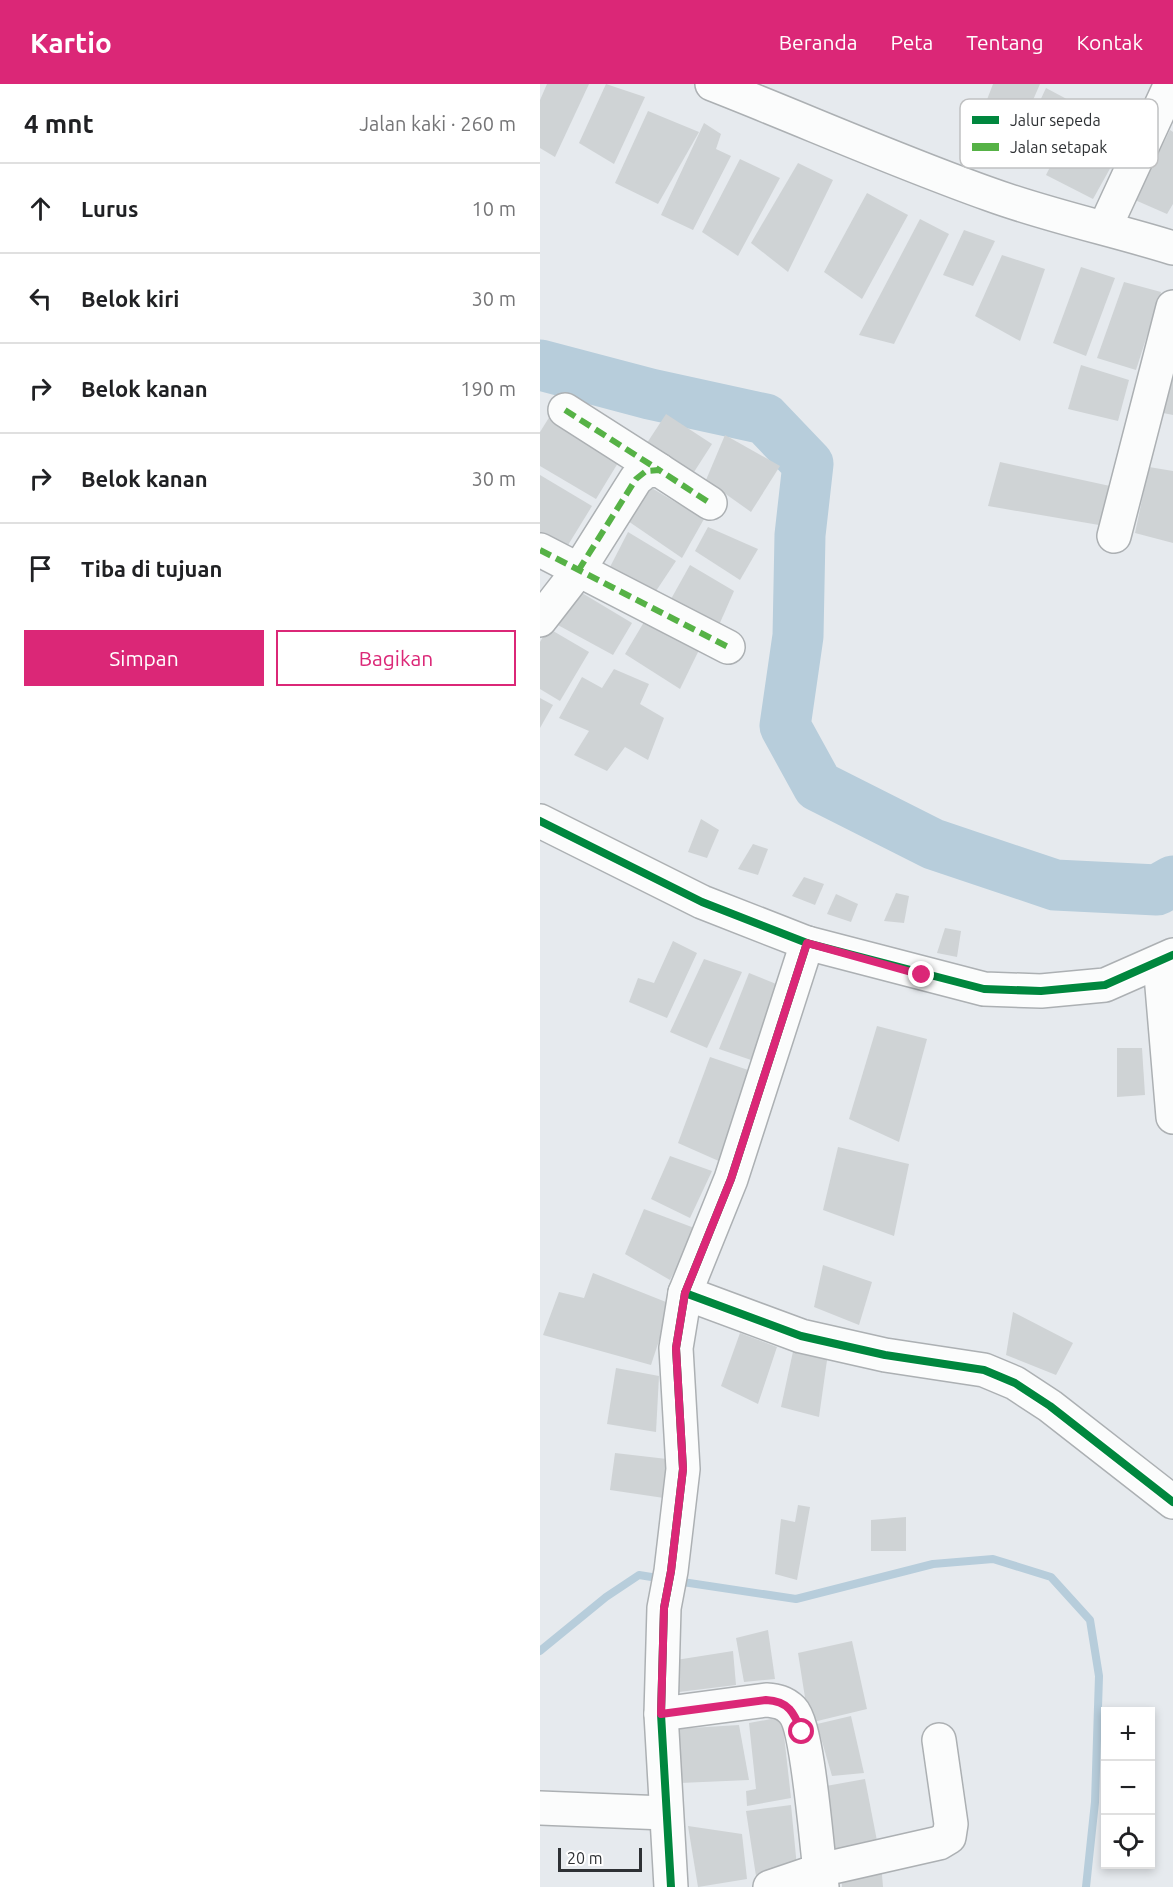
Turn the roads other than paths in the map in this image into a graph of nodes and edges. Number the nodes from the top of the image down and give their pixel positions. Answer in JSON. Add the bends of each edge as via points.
{"nodes":[{"id":1,"x":712,"y":84,"type":"edge"},
{"id":2,"x":1172,"y":84,"type":"edge"},
{"id":3,"x":1158,"y":114,"type":"edge"},
{"id":4,"x":1132,"y":168,"type":"edge"},
{"id":5,"x":1105,"y":226,"type":"junction"},
{"id":6,"x":1173,"y":248,"type":"edge"},
{"id":7,"x":1173,"y":307,"type":"edge"},
{"id":8,"x":565,"y":410,"type":"dead end"},
{"id":9,"x":659,"y":470,"type":"junction"},
{"id":10,"x":710,"y":503,"type":"dead end"},
{"id":11,"x":1114,"y":536,"type":"dead end"},
{"id":12,"x":540,"y":550,"type":"edge"},
{"id":13,"x":578,"y":571,"type":"junction"},
{"id":14,"x":540,"y":620,"type":"edge"},
{"id":15,"x":728,"y":647,"type":"dead end"},
{"id":16,"x":540,"y":821,"type":"edge"},
{"id":17,"x":807,"y":943,"type":"junction"},
{"id":18,"x":1167,"y":959,"type":"edge"},
{"id":19,"x":1173,"y":1117,"type":"edge"},
{"id":20,"x":685,"y":1293,"type":"junction"},
{"id":21,"x":1173,"y":1502,"type":"edge"},
{"id":22,"x":661,"y":1714,"type":"junction"},
{"id":23,"x":939,"y":1740,"type":"dead end"},
{"id":24,"x":540,"y":1808,"type":"edge"},
{"id":25,"x":665,"y":1813,"type":"junction"},
{"id":26,"x":821,"y":1879,"type":"edge"},
{"id":27,"x":671,"y":1887,"type":"edge"},
{"id":28,"x":770,"y":1887,"type":"edge"}],
"edges":[{"from":1,"to":5,"type":"street","via":[[987,194],[1040,212]]},
{"from":2,"to":3,"type":"street"},
{"from":4,"to":5,"type":"street"},
{"from":5,"to":6,"type":"street"},
{"from":7,"to":11,"type":"street"},
{"from":8,"to":9,"type":"street"},
{"from":9,"to":10,"type":"street"},
{"from":9,"to":13,"type":"street","via":[[646,471],[636,479]]},
{"from":12,"to":13,"type":"street"},
{"from":13,"to":14,"type":"street"},
{"from":13,"to":15,"type":"street"},
{"from":16,"to":17,"type":"street","via":[[702,902]]},
{"from":17,"to":18,"type":"street","via":[[984,989],[1041,991],[1105,985]]},
{"from":17,"to":20,"type":"street","via":[[731,1179]]},
{"from":18,"to":19,"type":"street"},
{"from":20,"to":21,"type":"street","via":[[801,1336],[885,1355],[984,1370],[1015,1383]]},
{"from":20,"to":22,"type":"street","via":[[676,1348],[683,1469],[664,1608]]},
{"from":22,"to":25,"type":"street"},
{"from":22,"to":26,"type":"street","via":[[766,1700],[780,1701],[793,1711],[802,1732]]},
{"from":23,"to":26,"type":"street","via":[[951,1824],[949,1837]]},
{"from":24,"to":25,"type":"street"},
{"from":25,"to":27,"type":"street"},
{"from":26,"to":28,"type":"street"}]}
